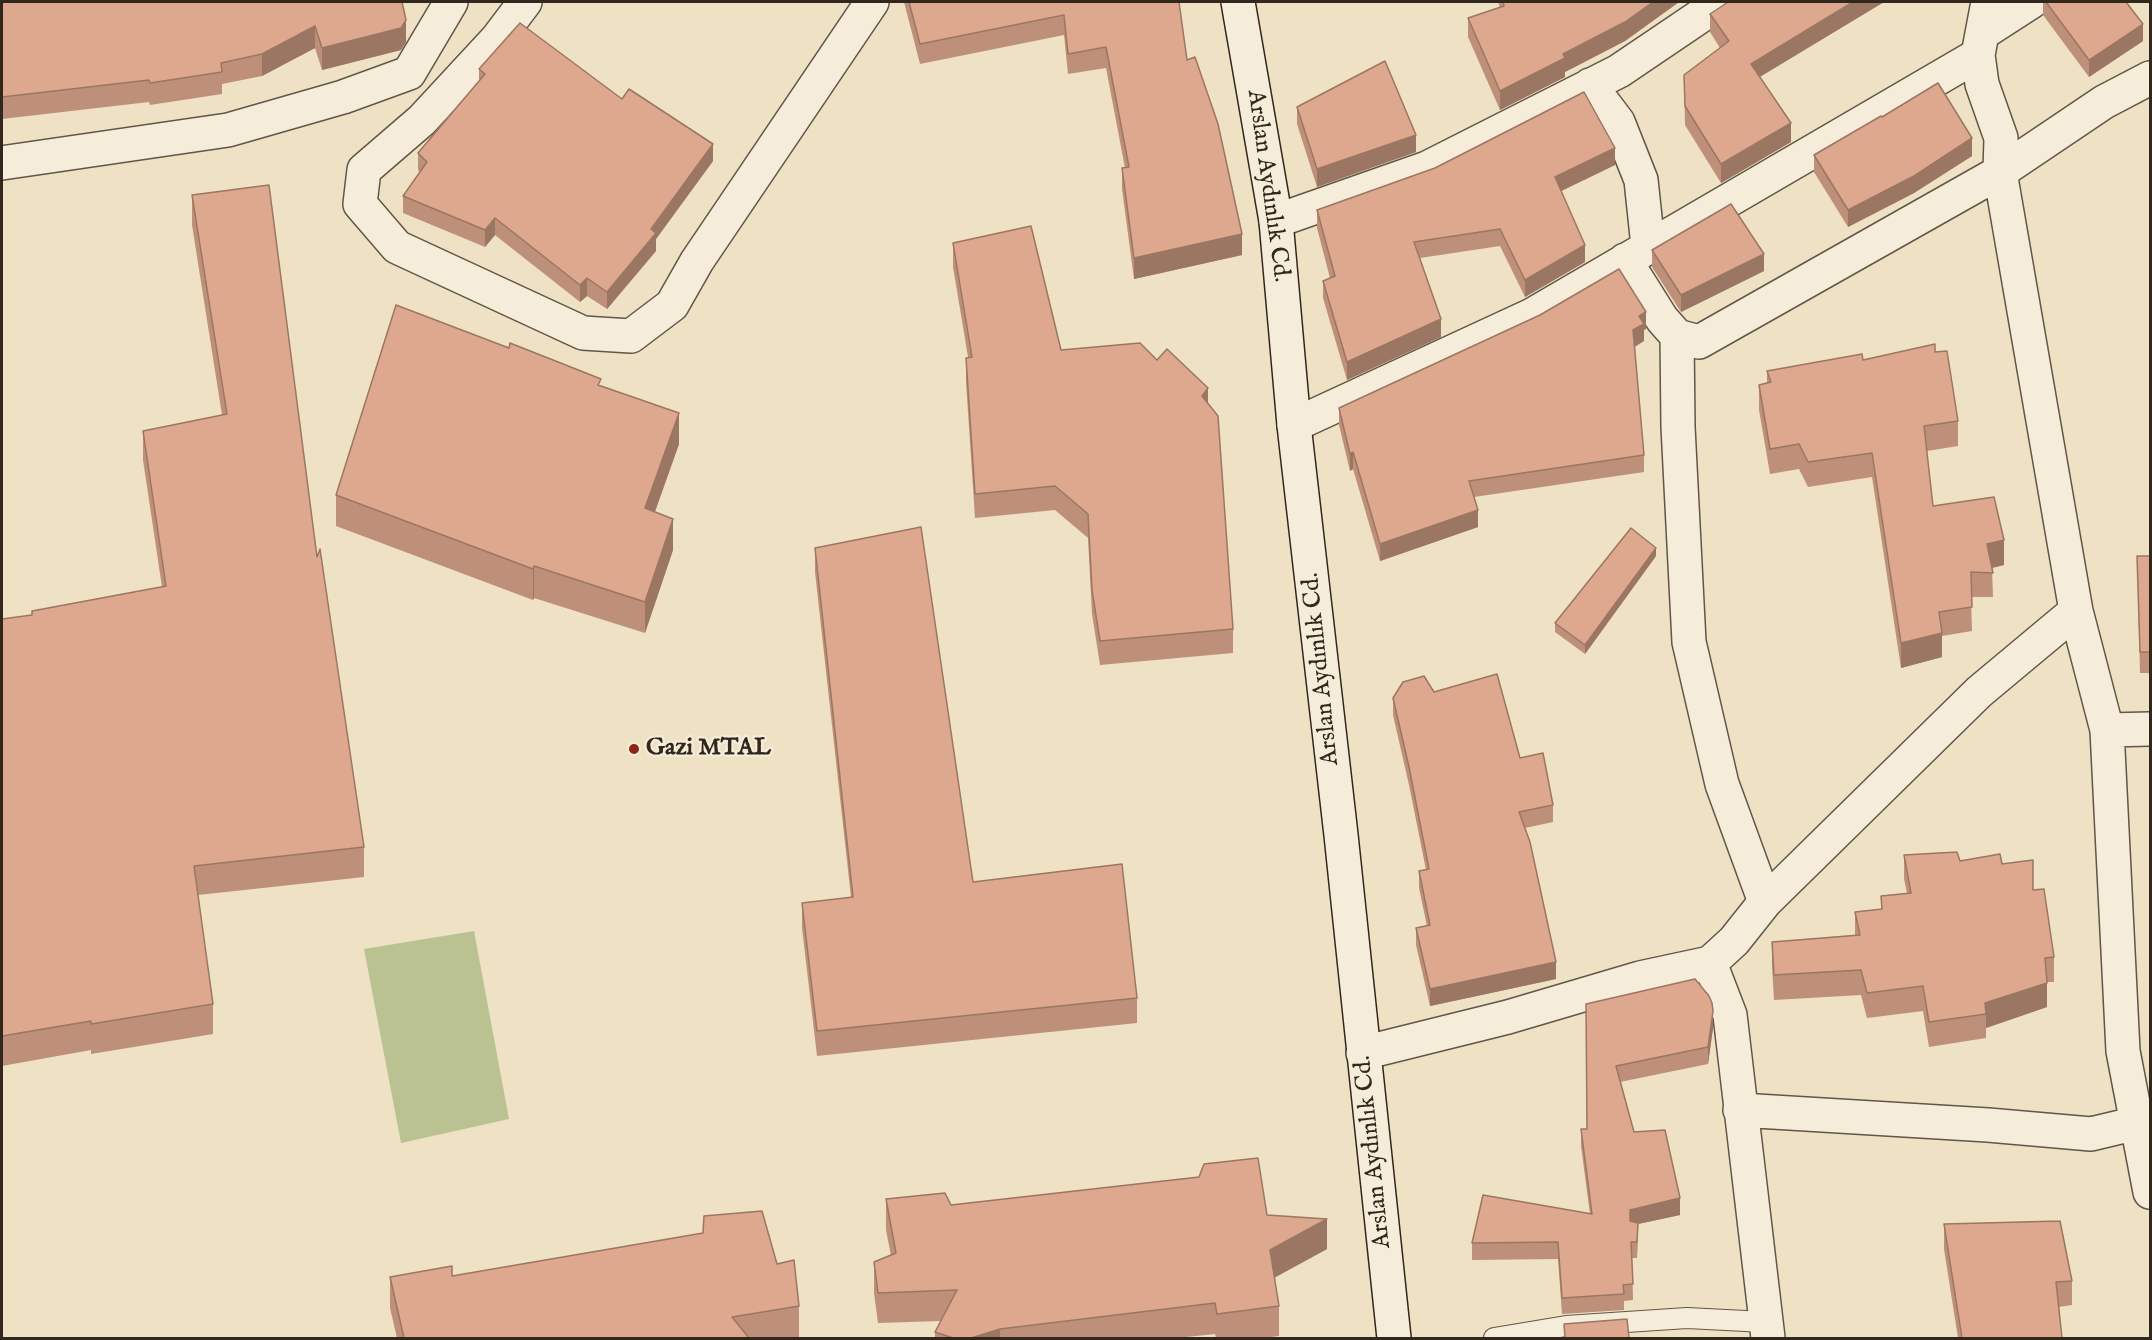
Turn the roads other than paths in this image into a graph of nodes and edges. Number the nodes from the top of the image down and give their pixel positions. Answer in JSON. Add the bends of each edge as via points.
{"nodes":[{"id":1,"x":449,"y":2,"type":"edge"},
{"id":2,"x":525,"y":2,"type":"edge"},
{"id":3,"x":872,"y":2,"type":"edge"},
{"id":4,"x":1238,"y":2,"type":"edge"},
{"id":5,"x":1721,"y":2,"type":"edge"},
{"id":6,"x":2031,"y":2,"type":"edge"},
{"id":7,"x":1983,"y":30,"type":"edge"},
{"id":8,"x":2151,"y":78,"type":"edge"},
{"id":9,"x":1590,"y":85,"type":"junction"},
{"id":10,"x":2,"y":163,"type":"edge"},
{"id":11,"x":2000,"y":172,"type":"junction"},
{"id":12,"x":1276,"y":221,"type":"junction"},
{"id":13,"x":1637,"y":253,"type":"junction"},
{"id":14,"x":1677,"y":336,"type":"junction"},
{"id":15,"x":1294,"y":425,"type":"junction"},
{"id":16,"x":2076,"y":611,"type":"junction"},
{"id":17,"x":2151,"y":729,"type":"edge"},
{"id":18,"x":2107,"y":730,"type":"junction"},
{"id":19,"x":1765,"y":902,"type":"junction"},
{"id":20,"x":1710,"y":963,"type":"junction"},
{"id":21,"x":1363,"y":1053,"type":"junction"},
{"id":22,"x":1740,"y":1110,"type":"junction"},
{"id":23,"x":2137,"y":1123,"type":"junction"},
{"id":24,"x":2151,"y":1192,"type":"edge"},
{"id":25,"x":1767,"y":1330,"type":"edge"},
{"id":26,"x":1394,"y":1338,"type":"edge"},
{"id":27,"x":1494,"y":1338,"type":"edge"}],
"edges":[{"from":1,"to":10,"type":"street","via":[[409,73],[344,97],[228,130]]},
{"from":2,"to":3,"type":"street","via":[[497,39],[423,120],[364,170],[360,204],[397,248],[583,333],[631,336],[672,305],[697,261]]},
{"from":4,"to":12,"type":"street","name":"Arslan Aydınlık Cd."},
{"from":5,"to":9,"type":"street","via":[[1619,71]]},
{"from":6,"to":7,"type":"street"},
{"from":7,"to":11,"type":"street","via":[[1982,84],[2001,138]]},
{"from":7,"to":13,"type":"street"},
{"from":8,"to":11,"type":"street","via":[[2104,102]]},
{"from":9,"to":12,"type":"street","via":[[1427,168]]},
{"from":9,"to":13,"type":"street","via":[[1618,122],[1641,180]]},
{"from":11,"to":14,"type":"street","via":[[1699,342]]},
{"from":11,"to":16,"type":"street"},
{"from":12,"to":15,"type":"street","name":"Arslan Aydınlık Cd."},
{"from":13,"to":14,"type":"street","via":[[1662,319]]},
{"from":13,"to":15,"type":"street","via":[[1532,315]]},
{"from":14,"to":19,"type":"street","via":[[1689,642],[1722,784]]},
{"from":15,"to":21,"type":"street","name":"Arslan Aydınlık Cd."},
{"from":16,"to":18,"type":"street"},
{"from":16,"to":19,"type":"street","via":[[1979,692]]},
{"from":17,"to":18,"type":"street"},
{"from":18,"to":23,"type":"street","via":[[2123,1051]]},
{"from":19,"to":20,"type":"street","via":[[1734,941]]},
{"from":20,"to":21,"type":"street","via":[[1640,978],[1508,1017]]},
{"from":20,"to":22,"type":"street","via":[[1730,1015]]},
{"from":21,"to":26,"type":"street","name":"Arslan Aydınlık Cd."},
{"from":22,"to":23,"type":"street","via":[[2091,1134]]},
{"from":22,"to":25,"type":"street"},
{"from":23,"to":24,"type":"street"},
{"from":25,"to":27,"type":"lane","via":[[1687,1318],[1566,1326]]}]}
